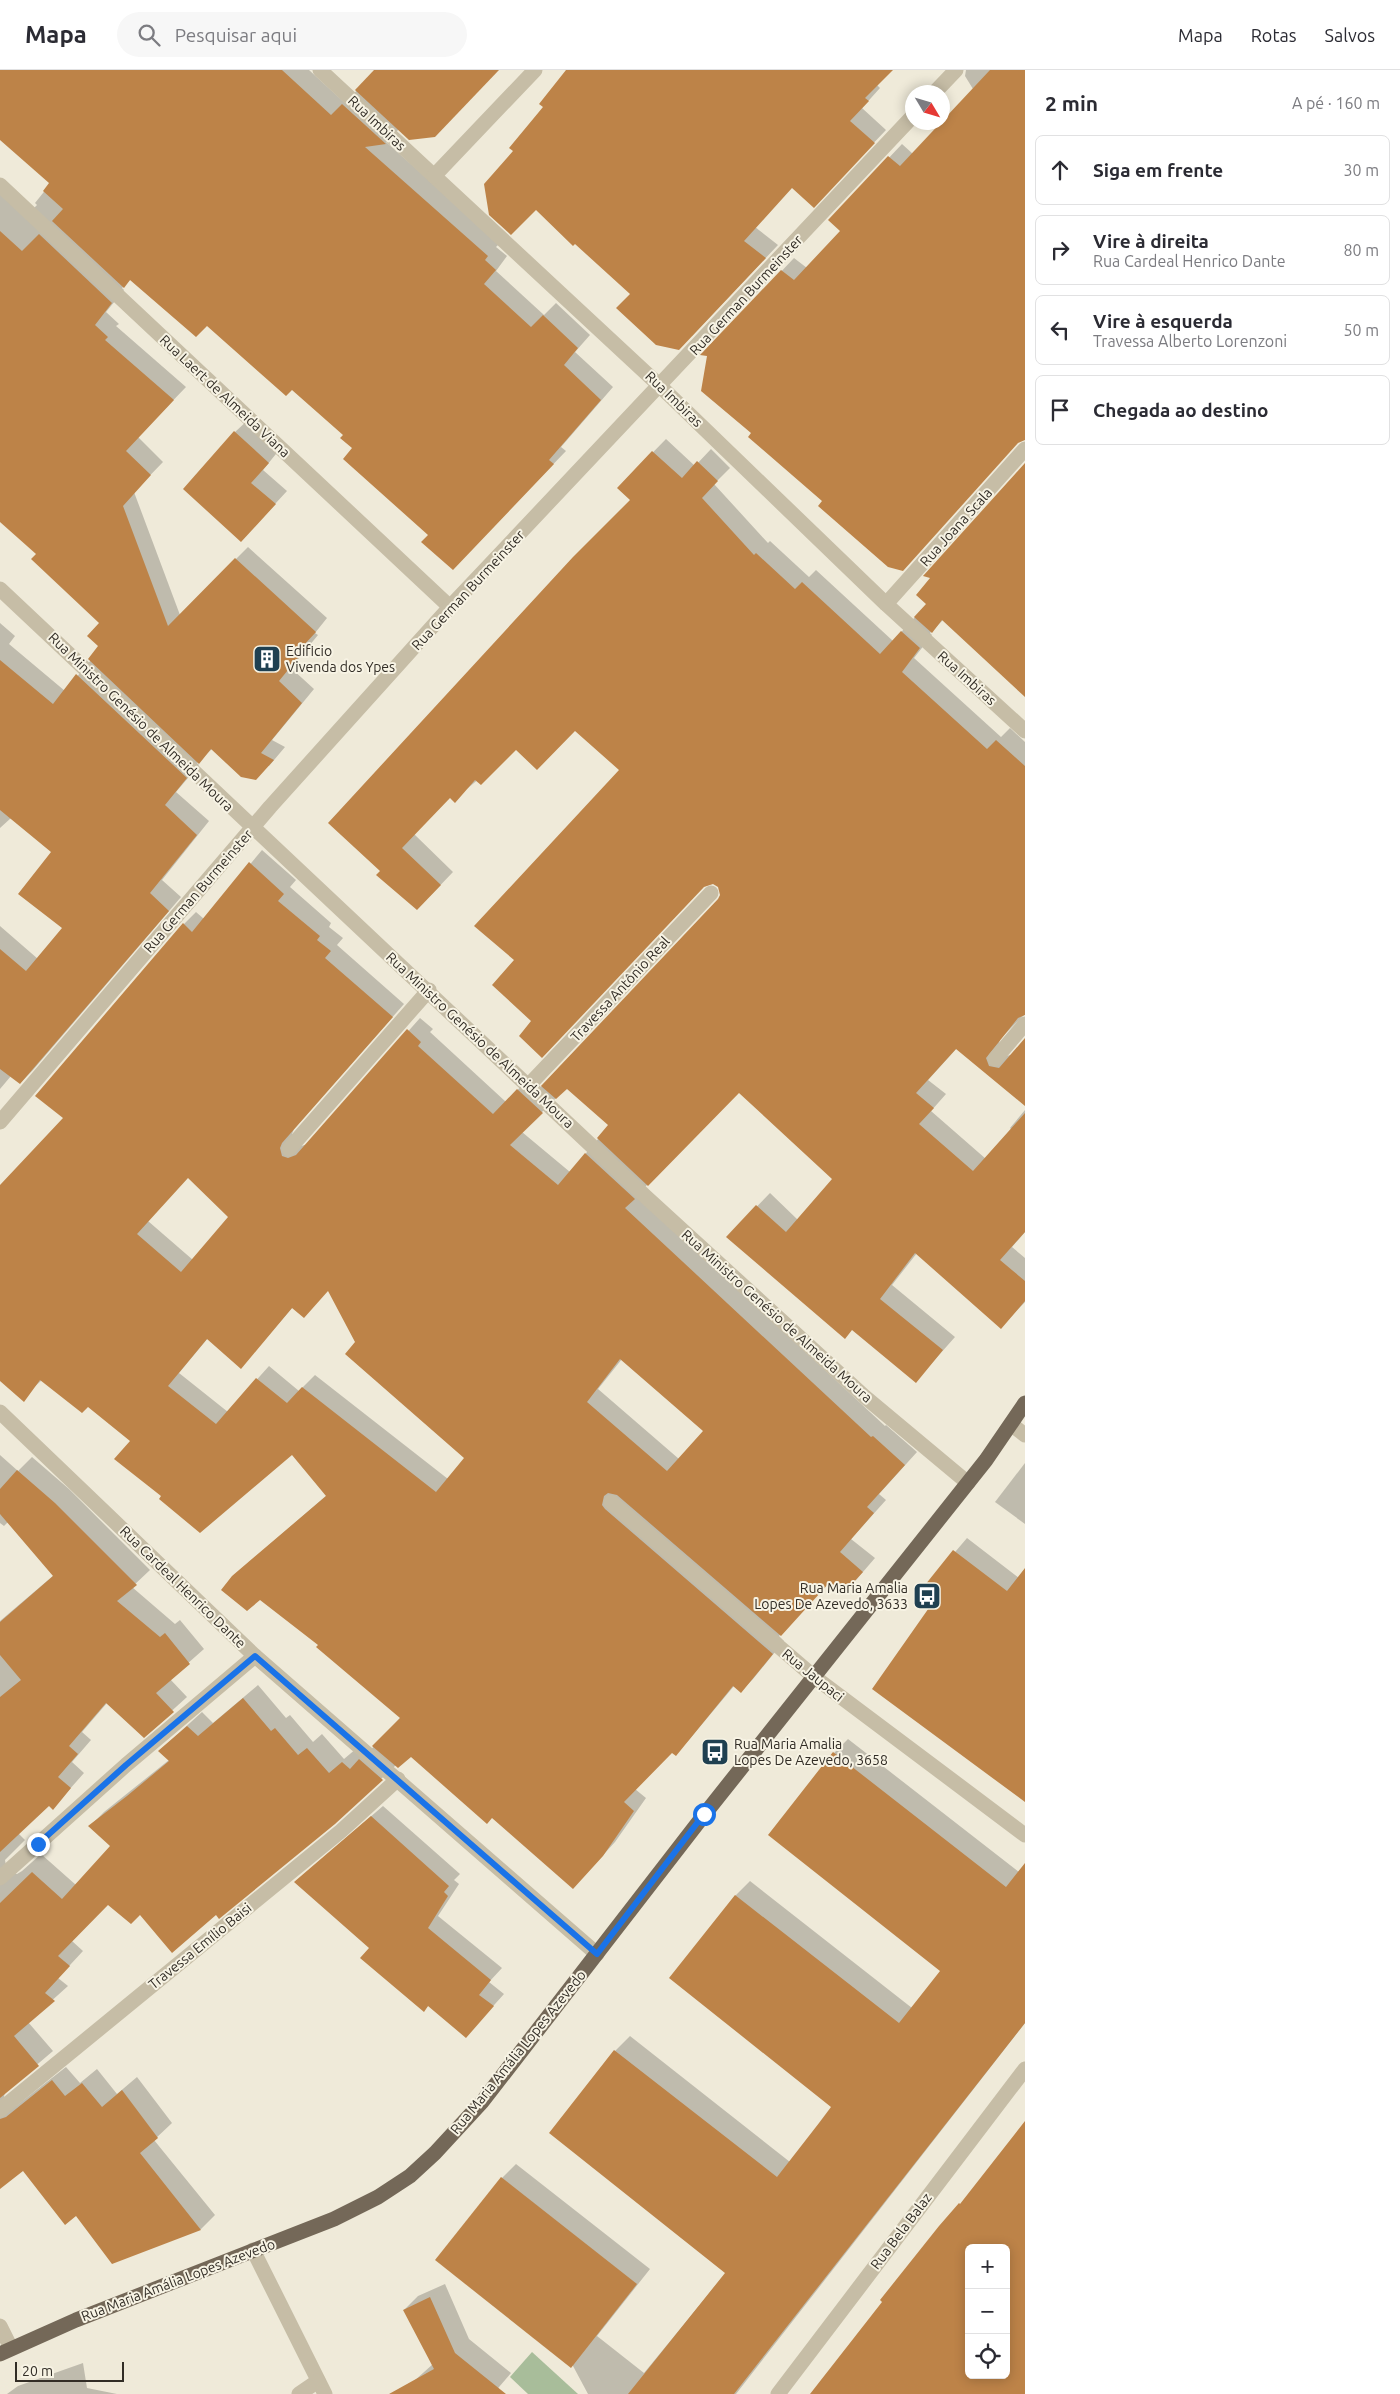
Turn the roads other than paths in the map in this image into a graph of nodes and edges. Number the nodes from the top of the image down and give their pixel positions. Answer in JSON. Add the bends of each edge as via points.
{"nodes":[{"id":1,"x":320,"y":70,"type":"edge"},
{"id":2,"x":535,"y":70,"type":"edge"},
{"id":3,"x":956,"y":70,"type":"edge"},
{"id":4,"x":942,"y":85,"type":"edge"},
{"id":5,"x":905,"y":124,"type":"edge"},
{"id":6,"x":434,"y":176,"type":"junction"},
{"id":7,"x":0,"y":185,"type":"edge"},
{"id":8,"x":660,"y":386,"type":"junction"},
{"id":9,"x":1025,"y":449,"type":"edge"},
{"id":10,"x":0,"y":589,"type":"edge"},
{"id":11,"x":886,"y":604,"type":"junction"},
{"id":12,"x":450,"y":607,"type":"junction"},
{"id":13,"x":1025,"y":731,"type":"edge"},
{"id":14,"x":252,"y":828,"type":"junction"},
{"id":15,"x":712,"y":893,"type":"dead end"},
{"id":16,"x":429,"y":990,"type":"junction"},
{"id":17,"x":1025,"y":1024,"type":"edge"},
{"id":18,"x":995,"y":1059,"type":"dead end"},
{"id":19,"x":528,"y":1086,"type":"junction"},
{"id":20,"x":0,"y":1122,"type":"edge"},
{"id":21,"x":289,"y":1149,"type":"dead end"},
{"id":22,"x":1025,"y":1403,"type":"edge"},
{"id":23,"x":0,"y":1412,"type":"edge"},
{"id":24,"x":1012,"y":1425,"type":"junction"},
{"id":25,"x":1025,"y":1436,"type":"edge"},
{"id":26,"x":968,"y":1483,"type":"junction"},
{"id":27,"x":611,"y":1502,"type":"dead end"},
{"id":28,"x":255,"y":1656,"type":"junction"},
{"id":29,"x":813,"y":1676,"type":"junction"},
{"id":30,"x":398,"y":1779,"type":"junction"},
{"id":31,"x":1025,"y":1835,"type":"edge"},
{"id":32,"x":0,"y":1878,"type":"edge"},
{"id":33,"x":597,"y":1954,"type":"junction"},
{"id":34,"x":1025,"y":2069,"type":"edge"},
{"id":35,"x":0,"y":2110,"type":"edge"},
{"id":36,"x":253,"y":2250,"type":"junction"},
{"id":37,"x":0,"y":2326,"type":"edge"},
{"id":38,"x":5,"y":2351,"type":"edge"},
{"id":39,"x":321,"y":2388,"type":"edge"},
{"id":40,"x":299,"y":2394,"type":"edge"},
{"id":41,"x":778,"y":2394,"type":"edge"}],
"edges":[{"from":1,"to":6,"type":"street","name":"Rua Imbiras"},
{"from":2,"to":6,"type":"street"},
{"from":3,"to":4,"type":"street"},
{"from":5,"to":8,"type":"street","name":"Rua German Burmeinster"},
{"from":6,"to":8,"type":"street","name":"Rua Imbiras"},
{"from":7,"to":12,"type":"street","name":"Rua Laert de Almeida Viana"},
{"from":8,"to":11,"type":"street","name":"Rua Imbiras"},
{"from":8,"to":12,"type":"street","name":"Rua German Burmeinster"},
{"from":9,"to":11,"type":"street","name":"Rua Joana Scala"},
{"from":10,"to":14,"type":"street","name":"Rua Ministro Genésio de Almeida Moura"},
{"from":11,"to":13,"type":"street","name":"Rua Imbiras"},
{"from":12,"to":14,"type":"street","name":"Rua German Burmeinster"},
{"from":14,"to":16,"type":"street","name":"Rua Ministro Genésio de Almeida Moura"},
{"from":14,"to":20,"type":"street","name":"Rua German Burmeinster"},
{"from":15,"to":19,"type":"street","name":"Travessa Antônio Real"},
{"from":16,"to":19,"type":"street","name":"Rua Ministro Genésio de Almeida Moura"},
{"from":16,"to":21,"type":"street"},
{"from":17,"to":18,"type":"street"},
{"from":19,"to":26,"type":"street","name":"Rua Ministro Genésio de Almeida Moura","via":[[866,1397]]},
{"from":22,"to":24,"type":"main road","name":"Rua Maria Amália Lopes Azevedo"},
{"from":23,"to":28,"type":"street","name":"Rua Cardeal Henrico Dante"},
{"from":24,"to":25,"type":"street"},
{"from":24,"to":26,"type":"main road","name":"Rua Maria Amália Lopes Azevedo"},
{"from":26,"to":29,"type":"main road","name":"Rua Maria Amália Lopes Azevedo"},
{"from":27,"to":29,"type":"street","name":"Rua Jaupaci"},
{"from":28,"to":30,"type":"street","name":"Rua Cardeal Henrico Dante"},
{"from":28,"to":32,"type":"street"},
{"from":29,"to":31,"type":"street","name":"Rua Jaupaci"},
{"from":29,"to":33,"type":"main road","name":"Rua Maria Amália Lopes Azevedo"},
{"from":30,"to":33,"type":"street","name":"Rua Cardeal Henrico Dante"},
{"from":30,"to":35,"type":"street","name":"Travessa Emílio Baisi","via":[[333,1837]]},
{"from":33,"to":36,"type":"main road","name":"Rua Maria Amália Lopes Azevedo","via":[[482,2102],[410,2176],[378,2197],[334,2219]]},
{"from":34,"to":41,"type":"street","name":"Rua Bela Balaz"},
{"from":36,"to":38,"type":"main road","name":"Rua Maria Amália Lopes Azevedo","via":[[94,2312]]},
{"from":36,"to":39,"type":"street"},
{"from":37,"to":38,"type":"street"},
{"from":39,"to":40,"type":"street"}]}
